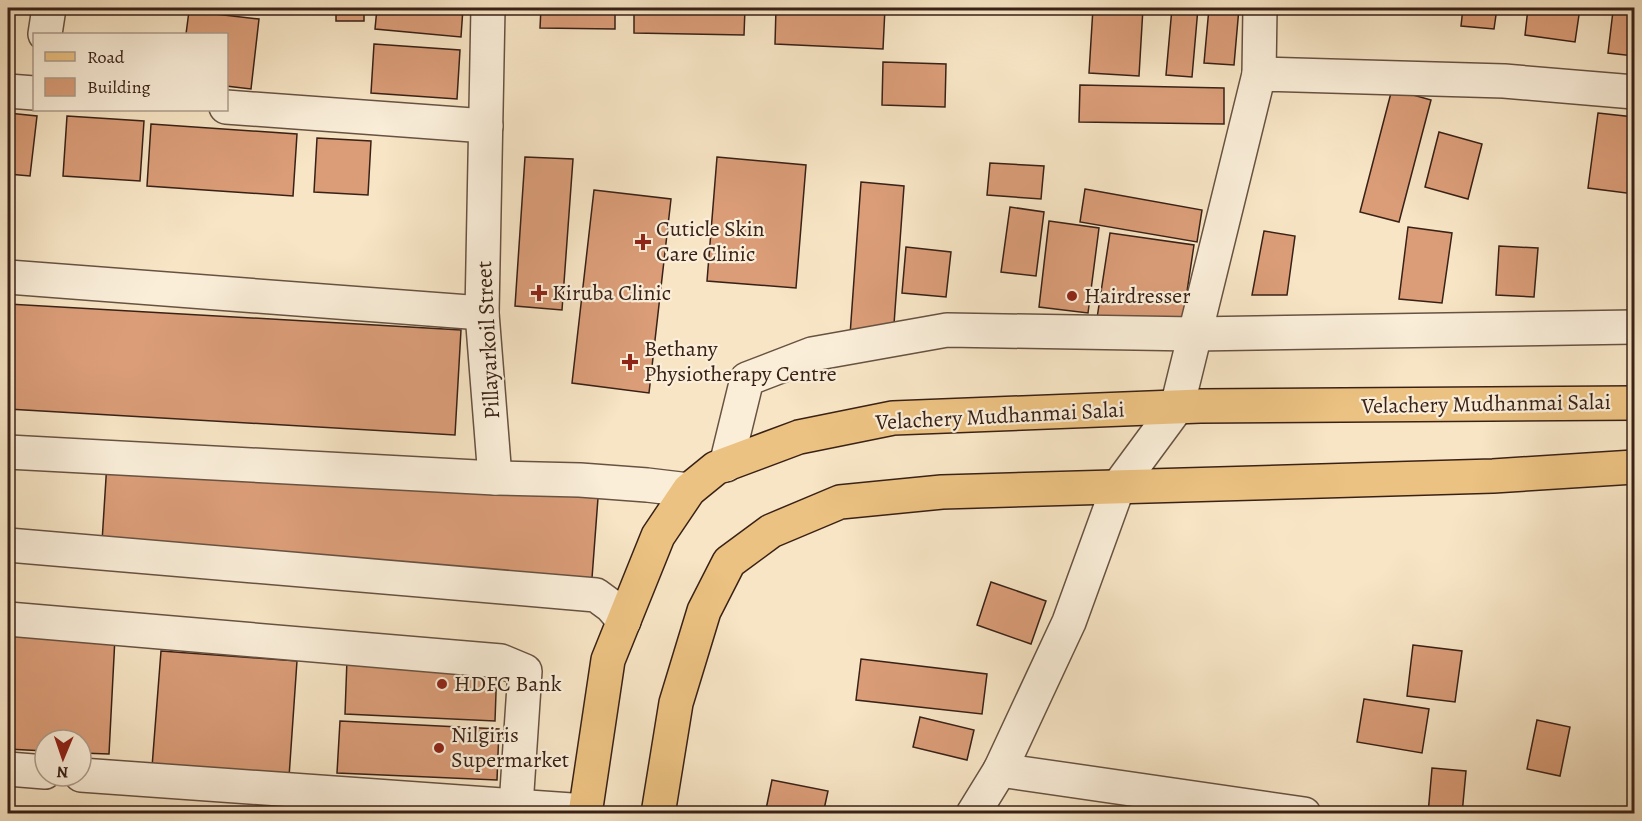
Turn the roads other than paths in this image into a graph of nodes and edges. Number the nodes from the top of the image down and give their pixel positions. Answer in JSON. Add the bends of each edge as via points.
{"nodes":[{"id":1,"x":49,"y":8,"type":"edge"},
{"id":2,"x":488,"y":8,"type":"edge"},
{"id":3,"x":1260,"y":8,"type":"edge"},
{"id":4,"x":45,"y":33,"type":"edge"},
{"id":5,"x":1259,"y":74,"type":"junction"},
{"id":6,"x":8,"y":91,"type":"edge"},
{"id":7,"x":33,"y":93,"type":"edge"},
{"id":8,"x":1635,"y":93,"type":"edge"},
{"id":9,"x":228,"y":107,"type":"edge"},
{"id":10,"x":486,"y":126,"type":"junction"},
{"id":11,"x":8,"y":277,"type":"edge"},
{"id":12,"x":482,"y":313,"type":"junction"},
{"id":13,"x":1635,"y":327,"type":"edge"},
{"id":14,"x":1194,"y":334,"type":"junction"},
{"id":15,"x":1635,"y":402,"type":"edge"},
{"id":16,"x":1177,"y":407,"type":"junction"},
{"id":17,"x":8,"y":452,"type":"edge"},
{"id":18,"x":726,"y":465,"type":"junction"},
{"id":19,"x":1635,"y":467,"type":"edge"},
{"id":20,"x":495,"y":478,"type":"junction"},
{"id":21,"x":1118,"y":487,"type":"junction"},
{"id":22,"x":689,"y":490,"type":"junction"},
{"id":23,"x":8,"y":545,"type":"edge"},
{"id":24,"x":8,"y":619,"type":"edge"},
{"id":25,"x":624,"y":621,"type":"junction"},
{"id":26,"x":8,"y":769,"type":"edge"},
{"id":27,"x":1000,"y":770,"type":"junction"},
{"id":28,"x":33,"y":771,"type":"edge"},
{"id":29,"x":93,"y":776,"type":"edge"},
{"id":30,"x":516,"y":807,"type":"junction"},
{"id":31,"x":585,"y":812,"type":"edge"},
{"id":32,"x":658,"y":813,"type":"edge"},
{"id":33,"x":973,"y":813,"type":"edge"},
{"id":34,"x":1304,"y":813,"type":"edge"}],
"edges":[{"from":1,"to":4,"type":"street"},
{"from":2,"to":10,"type":"street","name":"Pillayarkoil Street"},
{"from":3,"to":5,"type":"street"},
{"from":5,"to":8,"type":"street","via":[[1504,81]]},
{"from":5,"to":14,"type":"street"},
{"from":6,"to":7,"type":"street"},
{"from":9,"to":10,"type":"street"},
{"from":10,"to":12,"type":"street","name":"Pillayarkoil Street"},
{"from":11,"to":12,"type":"street"},
{"from":12,"to":20,"type":"street","name":"Pillayarkoil Street"},
{"from":13,"to":14,"type":"street"},
{"from":14,"to":16,"type":"street"},
{"from":14,"to":18,"type":"street","via":[[947,330],[812,354],[747,379]]},
{"from":15,"to":16,"type":"main road","name":"Velachery Mudhanmai Salai"},
{"from":16,"to":18,"type":"main road","name":"Velachery Mudhanmai Salai","via":[[893,418],[799,437]]},
{"from":16,"to":21,"type":"street"},
{"from":17,"to":20,"type":"street"},
{"from":18,"to":22,"type":"main road","name":"Velachery Mudhanmai Salai","via":[[716,468]]},
{"from":19,"to":21,"type":"main road","via":[[1493,476]]},
{"from":20,"to":22,"type":"street","via":[[580,480]]},
{"from":21,"to":27,"type":"street","via":[[1068,622]]},
{"from":21,"to":32,"type":"main road","via":[[942,492],[840,502],[771,531],[729,562],[704,611],[676,703]]},
{"from":22,"to":25,"type":"main road","name":"Velachery Mudhanmai Salai","via":[[658,536]]},
{"from":23,"to":25,"type":"street","via":[[596,595]]},
{"from":24,"to":30,"type":"street","via":[[501,661],[525,671]]},
{"from":25,"to":31,"type":"main road","name":"Velachery Mudhanmai Salai","via":[[608,660]]},
{"from":26,"to":28,"type":"street"},
{"from":27,"to":33,"type":"street"},
{"from":27,"to":34,"type":"street"},
{"from":29,"to":30,"type":"street"},
{"from":30,"to":31,"type":"street"}]}
